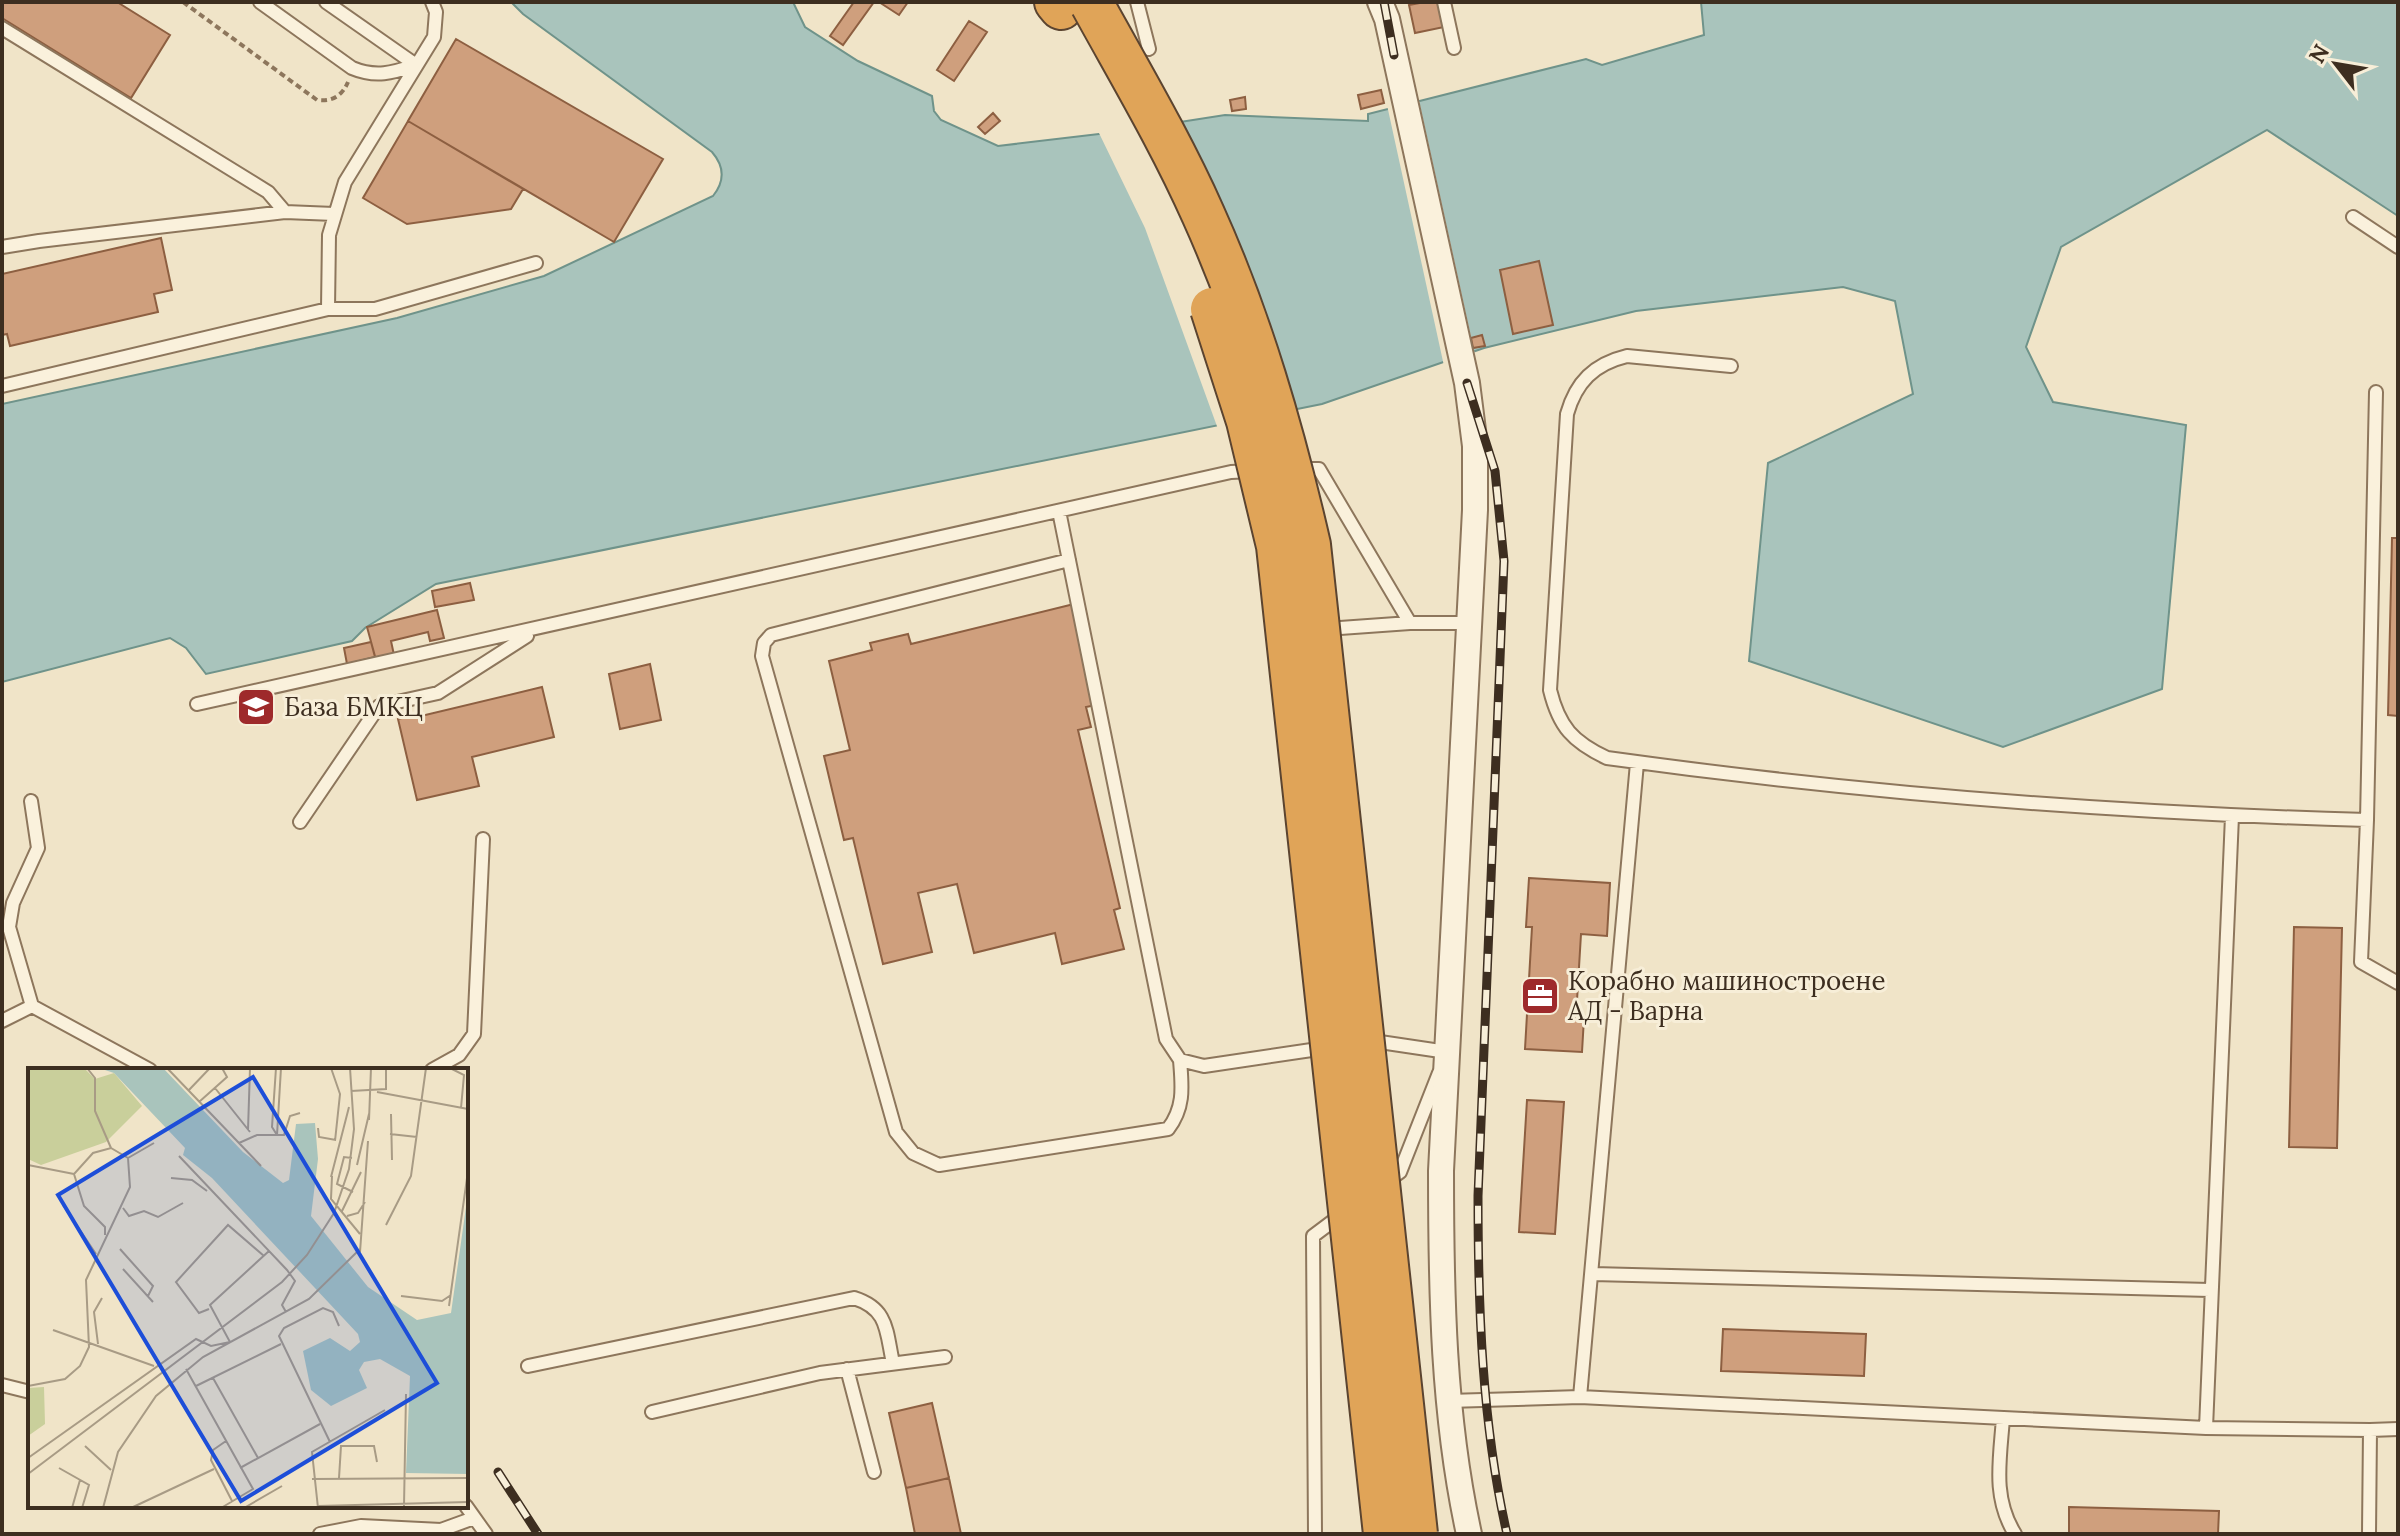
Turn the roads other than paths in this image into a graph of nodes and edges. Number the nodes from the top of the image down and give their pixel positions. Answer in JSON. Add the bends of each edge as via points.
{"nodes":[{"id":1,"x":260,"y":2,"type":"edge"},
{"id":2,"x":326,"y":2,"type":"edge"},
{"id":3,"x":432,"y":2,"type":"edge"},
{"id":4,"x":1056,"y":2,"type":"edge"},
{"id":5,"x":1090,"y":2,"type":"edge"},
{"id":6,"x":1137,"y":2,"type":"edge"},
{"id":7,"x":1380,"y":2,"type":"edge"},
{"id":8,"x":1444,"y":2,"type":"edge"},
{"id":9,"x":2,"y":28,"type":"edge"},
{"id":10,"x":1454,"y":48,"type":"dead end"},
{"id":11,"x":1149,"y":49,"type":"dead end"},
{"id":12,"x":416,"y":65,"type":"junction"},
{"id":13,"x":285,"y":212,"type":"junction"},
{"id":14,"x":334,"y":214,"type":"junction"},
{"id":15,"x":2353,"y":217,"type":"dead end"},
{"id":16,"x":2,"y":247,"type":"edge"},
{"id":17,"x":2398,"y":247,"type":"edge"},
{"id":18,"x":536,"y":263,"type":"dead end"},
{"id":19,"x":328,"y":309,"type":"junction"},
{"id":20,"x":1731,"y":366,"type":"dead end"},
{"id":21,"x":2,"y":386,"type":"edge"},
{"id":22,"x":2376,"y":392,"type":"dead end"},
{"id":23,"x":1059,"y":511,"type":"junction"},
{"id":24,"x":1069,"y":560,"type":"junction"},
{"id":25,"x":1410,"y":623,"type":"junction"},
{"id":26,"x":1469,"y":623,"type":"junction"},
{"id":27,"x":537,"y":630,"type":"junction"},
{"id":28,"x":1272,"y":634,"type":"dead end"},
{"id":29,"x":197,"y":704,"type":"dead end"},
{"id":30,"x":1637,"y":763,"type":"junction"},
{"id":31,"x":31,"y":801,"type":"dead end"},
{"id":32,"x":2232,"y":816,"type":"junction"},
{"id":33,"x":2367,"y":820,"type":"junction"},
{"id":34,"x":300,"y":822,"type":"dead end"},
{"id":35,"x":483,"y":839,"type":"dead end"},
{"id":36,"x":2398,"y":983,"type":"edge"},
{"id":37,"x":32,"y":1006,"type":"junction"},
{"id":38,"x":2,"y":1021,"type":"edge"},
{"id":39,"x":1447,"y":1051,"type":"junction"},
{"id":40,"x":1180,"y":1060,"type":"junction"},
{"id":41,"x":146,"y":1068,"type":"edge"},
{"id":42,"x":436,"y":1068,"type":"edge"},
{"id":43,"x":1593,"y":1274,"type":"junction"},
{"id":44,"x":2210,"y":1290,"type":"junction"},
{"id":45,"x":945,"y":1357,"type":"dead end"},
{"id":46,"x":893,"y":1363,"type":"junction"},
{"id":47,"x":528,"y":1366,"type":"dead end"},
{"id":48,"x":847,"y":1369,"type":"junction"},
{"id":49,"x":2,"y":1385,"type":"edge"},
{"id":50,"x":28,"y":1392,"type":"edge"},
{"id":51,"x":1580,"y":1397,"type":"junction"},
{"id":52,"x":1448,"y":1401,"type":"junction"},
{"id":53,"x":652,"y":1412,"type":"dead end"},
{"id":54,"x":2003,"y":1418,"type":"junction"},
{"id":55,"x":2206,"y":1428,"type":"junction"},
{"id":56,"x":2398,"y":1429,"type":"edge"},
{"id":57,"x":2370,"y":1430,"type":"junction"},
{"id":58,"x":874,"y":1472,"type":"dead end"},
{"id":59,"x":467,"y":1508,"type":"edge"},
{"id":60,"x":474,"y":1518,"type":"junction"},
{"id":61,"x":320,"y":1534,"type":"edge"},
{"id":62,"x":486,"y":1534,"type":"edge"},
{"id":63,"x":1315,"y":1534,"type":"edge"},
{"id":64,"x":1385,"y":1534,"type":"edge"},
{"id":65,"x":1416,"y":1534,"type":"edge"},
{"id":66,"x":1469,"y":1534,"type":"edge"},
{"id":67,"x":2015,"y":1534,"type":"edge"},
{"id":68,"x":2369,"y":1534,"type":"edge"}],
"edges":[{"from":1,"to":12,"type":"lane","via":[[366,74]]},
{"from":2,"to":12,"type":"lane"},
{"from":3,"to":12,"type":"lane","via":[[434,37]]},
{"from":4,"to":64,"type":"highway","bridge":true,"via":[[1122,116],[1210,303],[1248,421],[1278,546]]},
{"from":5,"to":65,"type":"highway","bridge":true,"via":[[1204,214],[1260,360],[1309,545]]},
{"from":6,"to":11,"type":"lane"},
{"from":7,"to":26,"type":"street","via":[[1467,383],[1475,475]]},
{"from":8,"to":10,"type":"lane"},
{"from":9,"to":13,"type":"lane","via":[[268,192]]},
{"from":12,"to":14,"type":"lane","via":[[345,182]]},
{"from":13,"to":14,"type":"lane"},
{"from":13,"to":16,"type":"lane"},
{"from":14,"to":19,"type":"lane"},
{"from":15,"to":17,"type":"lane"},
{"from":18,"to":19,"type":"lane","via":[[375,309]]},
{"from":19,"to":21,"type":"lane"},
{"from":20,"to":30,"type":"lane","via":[[1644,355],[1611,360],[1582,380],[1567,414],[1550,690],[1566,730],[1584,748]]},
{"from":22,"to":33,"type":"lane"},
{"from":23,"to":24,"type":"lane"},
{"from":23,"to":25,"type":"lane","via":[[1231,472],[1319,469]]},
{"from":23,"to":27,"type":"lane"},
{"from":24,"to":40,"type":"lane","via":[[1166,1039]]},
{"from":24,"to":40,"type":"lane","via":[[771,635],[762,656],[896,1132],[913,1153],[939,1165],[1168,1129],[1182,1099]]},
{"from":25,"to":26,"type":"lane"},
{"from":25,"to":28,"type":"lane"},
{"from":26,"to":39,"type":"street"},
{"from":27,"to":29,"type":"lane"},
{"from":27,"to":34,"type":"lane","via":[[438,693],[379,706]]},
{"from":30,"to":32,"type":"lane","via":[[1879,791]]},
{"from":30,"to":43,"type":"lane"},
{"from":31,"to":37,"type":"lane","via":[[38,848],[13,903],[9,927]]},
{"from":32,"to":33,"type":"lane"},
{"from":32,"to":44,"type":"lane"},
{"from":33,"to":36,"type":"lane","via":[[2361,962]]},
{"from":35,"to":42,"type":"lane","via":[[474,1034],[459,1055]]},
{"from":37,"to":38,"type":"lane"},
{"from":37,"to":41,"type":"lane"},
{"from":39,"to":40,"type":"lane","via":[[1380,1042],[1204,1066]]},
{"from":39,"to":52,"type":"street","via":[[1441,1243]]},
{"from":39,"to":63,"type":"lane","via":[[1400,1172],[1313,1236]]},
{"from":43,"to":44,"type":"lane"},
{"from":43,"to":51,"type":"lane"},
{"from":44,"to":55,"type":"lane"},
{"from":45,"to":46,"type":"lane"},
{"from":46,"to":47,"type":"lane","via":[[882,1313],[854,1298]]},
{"from":46,"to":48,"type":"lane"},
{"from":48,"to":53,"type":"lane"},
{"from":48,"to":58,"type":"lane"},
{"from":49,"to":50,"type":"lane"},
{"from":51,"to":52,"type":"lane"},
{"from":51,"to":54,"type":"lane"},
{"from":52,"to":66,"type":"street"},
{"from":54,"to":55,"type":"lane"},
{"from":54,"to":67,"type":"lane","via":[[1998,1493]]},
{"from":55,"to":57,"type":"lane"},
{"from":56,"to":57,"type":"lane"},
{"from":57,"to":68,"type":"lane"},
{"from":59,"to":60,"type":"lane"},
{"from":60,"to":61,"type":"lane","via":[[441,1530],[361,1526]]},
{"from":60,"to":62,"type":"lane"}]}
